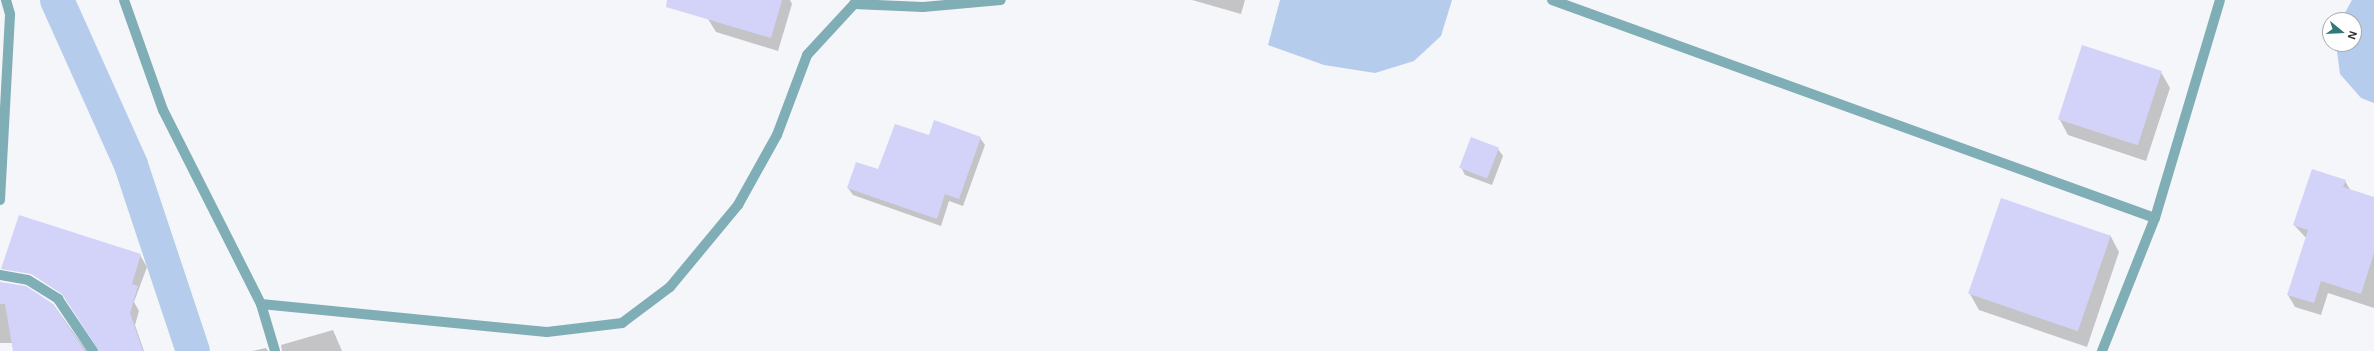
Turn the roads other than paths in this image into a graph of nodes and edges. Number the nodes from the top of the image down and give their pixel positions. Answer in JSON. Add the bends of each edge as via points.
{"nodes":[{"id":1,"x":6,"y":0,"type":"edge"},
{"id":2,"x":124,"y":0,"type":"edge"},
{"id":3,"x":1001,"y":0,"type":"edge"},
{"id":4,"x":1552,"y":0,"type":"edge"},
{"id":5,"x":2220,"y":0,"type":"edge"},
{"id":6,"x":0,"y":200,"type":"edge"},
{"id":7,"x":2155,"y":218,"type":"junction"},
{"id":8,"x":0,"y":275,"type":"edge"},
{"id":9,"x":261,"y":304,"type":"junction"},
{"id":10,"x":93,"y":351,"type":"edge"},
{"id":11,"x":275,"y":351,"type":"edge"},
{"id":12,"x":2102,"y":351,"type":"edge"}],
"edges":[{"from":1,"to":6,"type":"street","via":[[10,14]]},
{"from":2,"to":9,"type":"street","via":[[163,110]]},
{"from":3,"to":9,"type":"street","via":[[923,7],[854,4],[807,54],[777,135],[738,205],[670,287],[622,323],[547,332]]},
{"from":4,"to":7,"type":"street"},
{"from":5,"to":7,"type":"street"},
{"from":7,"to":12,"type":"street"},
{"from":8,"to":10,"type":"street","via":[[28,280],[58,299]]},
{"from":9,"to":11,"type":"street"}]}
